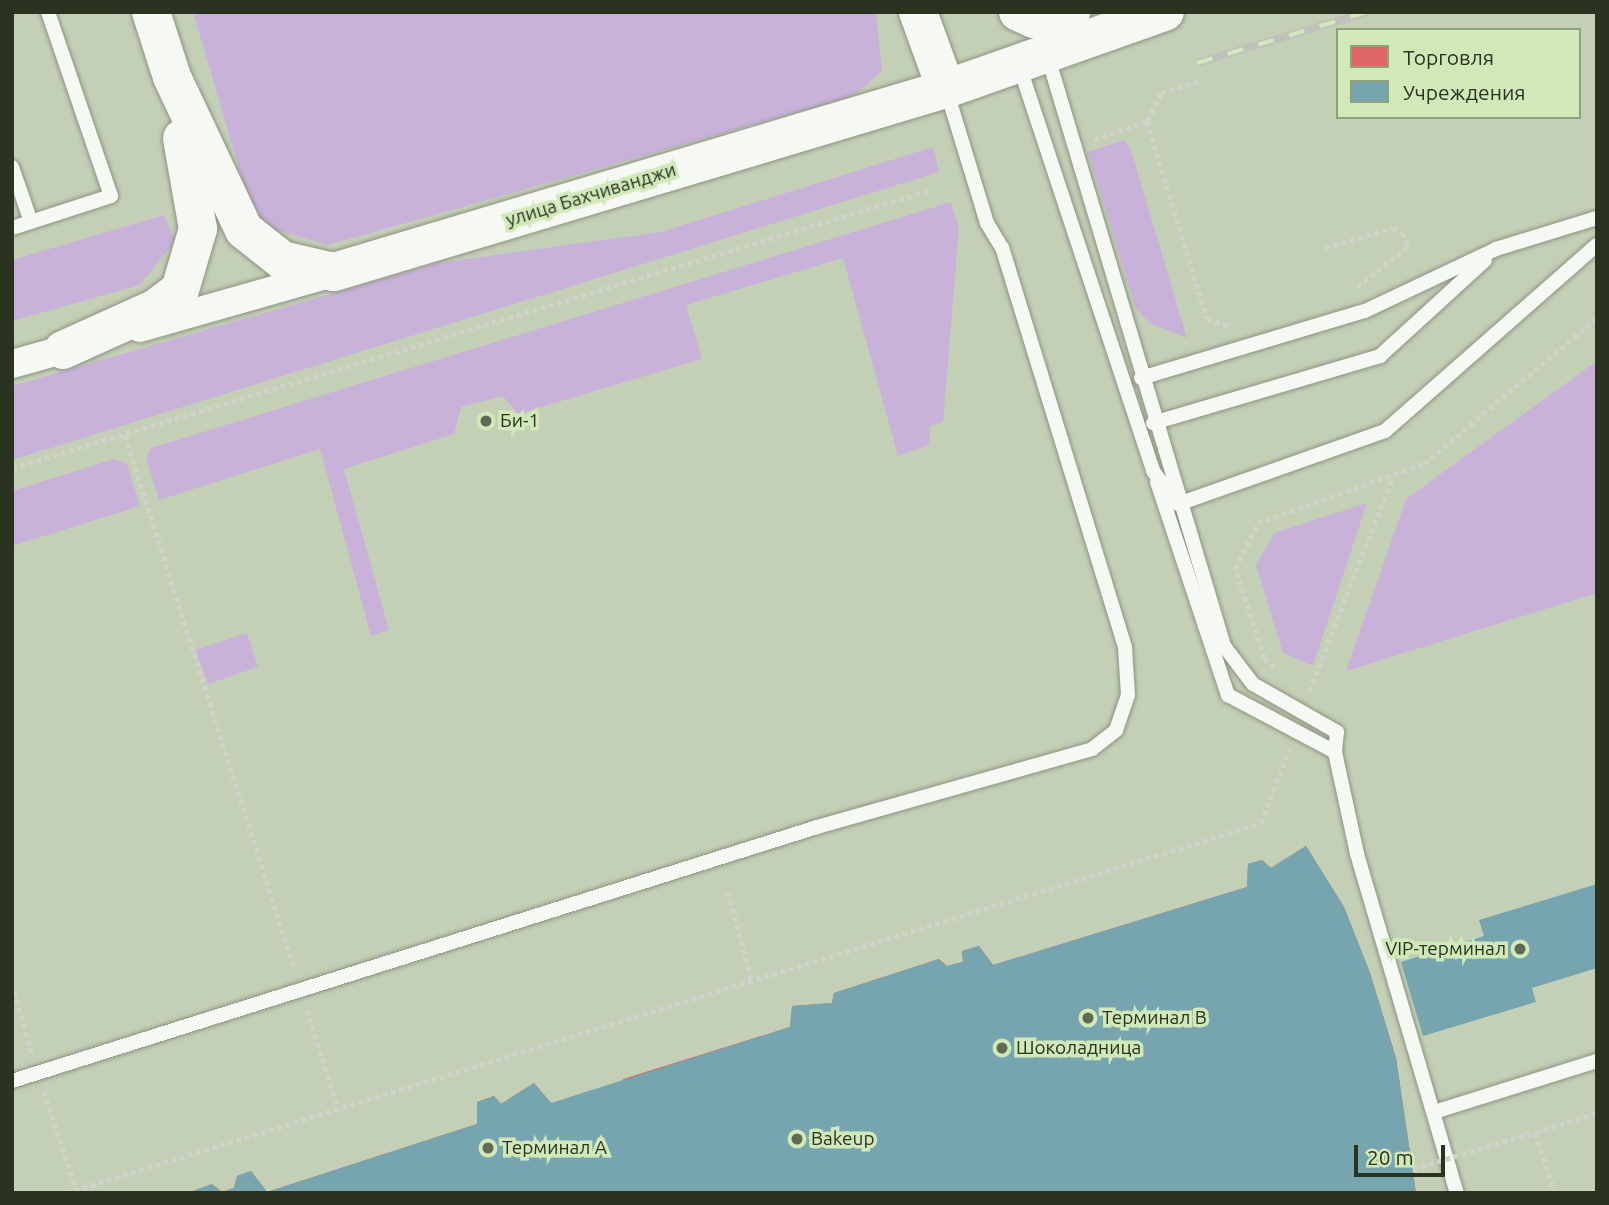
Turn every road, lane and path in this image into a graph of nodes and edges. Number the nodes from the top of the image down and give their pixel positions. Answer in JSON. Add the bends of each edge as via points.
{"nodes":[{"id":1,"x":48,"y":12,"type":"edge"},
{"id":2,"x":150,"y":12,"type":"edge"},
{"id":3,"x":918,"y":12,"type":"edge"},
{"id":4,"x":1071,"y":12,"type":"edge"},
{"id":5,"x":1165,"y":12,"type":"edge"},
{"id":6,"x":1026,"y":16,"type":"edge"},
{"id":7,"x":1034,"y":60,"type":"junction"},
{"id":8,"x":172,"y":77,"type":"junction"},
{"id":9,"x":1200,"y":81,"type":"dead end"},
{"id":10,"x":946,"y":89,"type":"junction"},
{"id":11,"x":1147,"y":121,"type":"junction"},
{"id":12,"x":1087,"y":143,"type":"dead end"},
{"id":13,"x":12,"y":167,"type":"edge"},
{"id":14,"x":928,"y":191,"type":"dead end"},
{"id":15,"x":1597,"y":218,"type":"edge"},
{"id":16,"x":31,"y":222,"type":"junction"},
{"id":17,"x":12,"y":228,"type":"edge"},
{"id":18,"x":1597,"y":245,"type":"edge"},
{"id":19,"x":1325,"y":248,"type":"dead end"},
{"id":20,"x":1496,"y":249,"type":"junction"},
{"id":21,"x":334,"y":272,"type":"junction"},
{"id":22,"x":1343,"y":292,"type":"dead end"},
{"id":23,"x":1597,"y":318,"type":"edge"},
{"id":24,"x":1243,"y":323,"type":"dead end"},
{"id":25,"x":63,"y":350,"type":"junction"},
{"id":26,"x":12,"y":364,"type":"edge"},
{"id":27,"x":1141,"y":378,"type":"junction"},
{"id":28,"x":1153,"y":423,"type":"junction"},
{"id":29,"x":125,"y":435,"type":"junction"},
{"id":30,"x":12,"y":468,"type":"edge"},
{"id":31,"x":1153,"y":471,"type":"junction"},
{"id":32,"x":1392,"y":479,"type":"junction"},
{"id":33,"x":1178,"y":504,"type":"junction"},
{"id":34,"x":1281,"y":674,"type":"dead end"},
{"id":35,"x":1298,"y":688,"type":"dead end"},
{"id":36,"x":1308,"y":694,"type":"junction"},
{"id":37,"x":1304,"y":709,"type":"junction"},
{"id":38,"x":1296,"y":728,"type":"junction"},
{"id":39,"x":1335,"y":752,"type":"junction"},
{"id":40,"x":728,"y":892,"type":"dead end"},
{"id":41,"x":752,"y":981,"type":"junction"},
{"id":42,"x":301,"y":992,"type":"junction"},
{"id":43,"x":1597,"y":1061,"type":"edge"},
{"id":44,"x":12,"y":1081,"type":"edge"},
{"id":45,"x":338,"y":1107,"type":"junction"},
{"id":46,"x":1434,"y":1112,"type":"junction"},
{"id":47,"x":1597,"y":1114,"type":"edge"},
{"id":48,"x":1535,"y":1133,"type":"junction"},
{"id":49,"x":1413,"y":1169,"type":"dead end"},
{"id":50,"x":66,"y":1193,"type":"edge"},
{"id":51,"x":1458,"y":1193,"type":"edge"},
{"id":52,"x":1555,"y":1193,"type":"edge"}],
"edges":[{"from":1,"to":16,"type":"lane","via":[[111,196]]},
{"from":2,"to":8,"type":"main road"},
{"from":3,"to":10,"type":"main road"},
{"from":4,"to":6,"type":"main road"},
{"from":5,"to":7,"type":"main road","name":"улица Бахчиванджи"},
{"from":6,"to":7,"type":"lane"},
{"from":7,"to":10,"type":"main road","name":"улица Бахчиванджи"},
{"from":7,"to":27,"type":"lane","via":[[1130,316]]},
{"from":7,"to":31,"type":"lane"},
{"from":8,"to":21,"type":"main road","via":[[244,230],[282,260]]},
{"from":8,"to":25,"type":"main road","via":[[198,229],[192,266],[180,290],[156,308]]},
{"from":9,"to":11,"type":"path","via":[[1161,93]]},
{"from":10,"to":21,"type":"main road","name":"улица Бахчиванджи"},
{"from":10,"to":42,"type":"lane","via":[[983,211],[1002,248],[1125,647],[1128,695],[1116,730],[1092,750],[817,827]]},
{"from":11,"to":12,"type":"path"},
{"from":11,"to":24,"type":"path","via":[[1207,319],[1226,326]]},
{"from":13,"to":16,"type":"lane"},
{"from":14,"to":29,"type":"path"},
{"from":15,"to":20,"type":"lane"},
{"from":16,"to":17,"type":"lane"},
{"from":18,"to":33,"type":"lane","via":[[1385,431]]},
{"from":19,"to":22,"type":"path","via":[[1394,228],[1403,233],[1408,247]]},
{"from":20,"to":27,"type":"lane","via":[[1364,311]]},
{"from":20,"to":28,"type":"lane","via":[[1380,356]]},
{"from":21,"to":25,"type":"street","name":"улица Бахчиванджи"},
{"from":23,"to":32,"type":"path","via":[[1424,464]]},
{"from":25,"to":26,"type":"street","name":"улица Бахчиванджи"},
{"from":27,"to":28,"type":"lane"},
{"from":28,"to":33,"type":"lane"},
{"from":29,"to":30,"type":"path"},
{"from":29,"to":42,"type":"path"},
{"from":31,"to":33,"type":"lane"},
{"from":31,"to":38,"type":"lane","via":[[1228,695]]},
{"from":32,"to":34,"type":"path","via":[[1258,523],[1235,569],[1264,658]]},
{"from":32,"to":36,"type":"path"},
{"from":33,"to":37,"type":"lane","via":[[1224,646],[1253,684]]},
{"from":35,"to":36,"type":"path"},
{"from":36,"to":37,"type":"path"},
{"from":37,"to":39,"type":"lane","via":[[1337,732]]},
{"from":38,"to":39,"type":"lane"},
{"from":38,"to":41,"type":"path","via":[[1261,822]]},
{"from":39,"to":46,"type":"lane","via":[[1357,854]]},
{"from":40,"to":41,"type":"path"},
{"from":41,"to":45,"type":"path"},
{"from":42,"to":44,"type":"lane"},
{"from":42,"to":45,"type":"path"},
{"from":43,"to":46,"type":"lane"},
{"from":45,"to":50,"type":"path"},
{"from":46,"to":51,"type":"lane"},
{"from":47,"to":48,"type":"path","bridge":true},
{"from":48,"to":49,"type":"path","bridge":true},
{"from":48,"to":52,"type":"path"}]}
